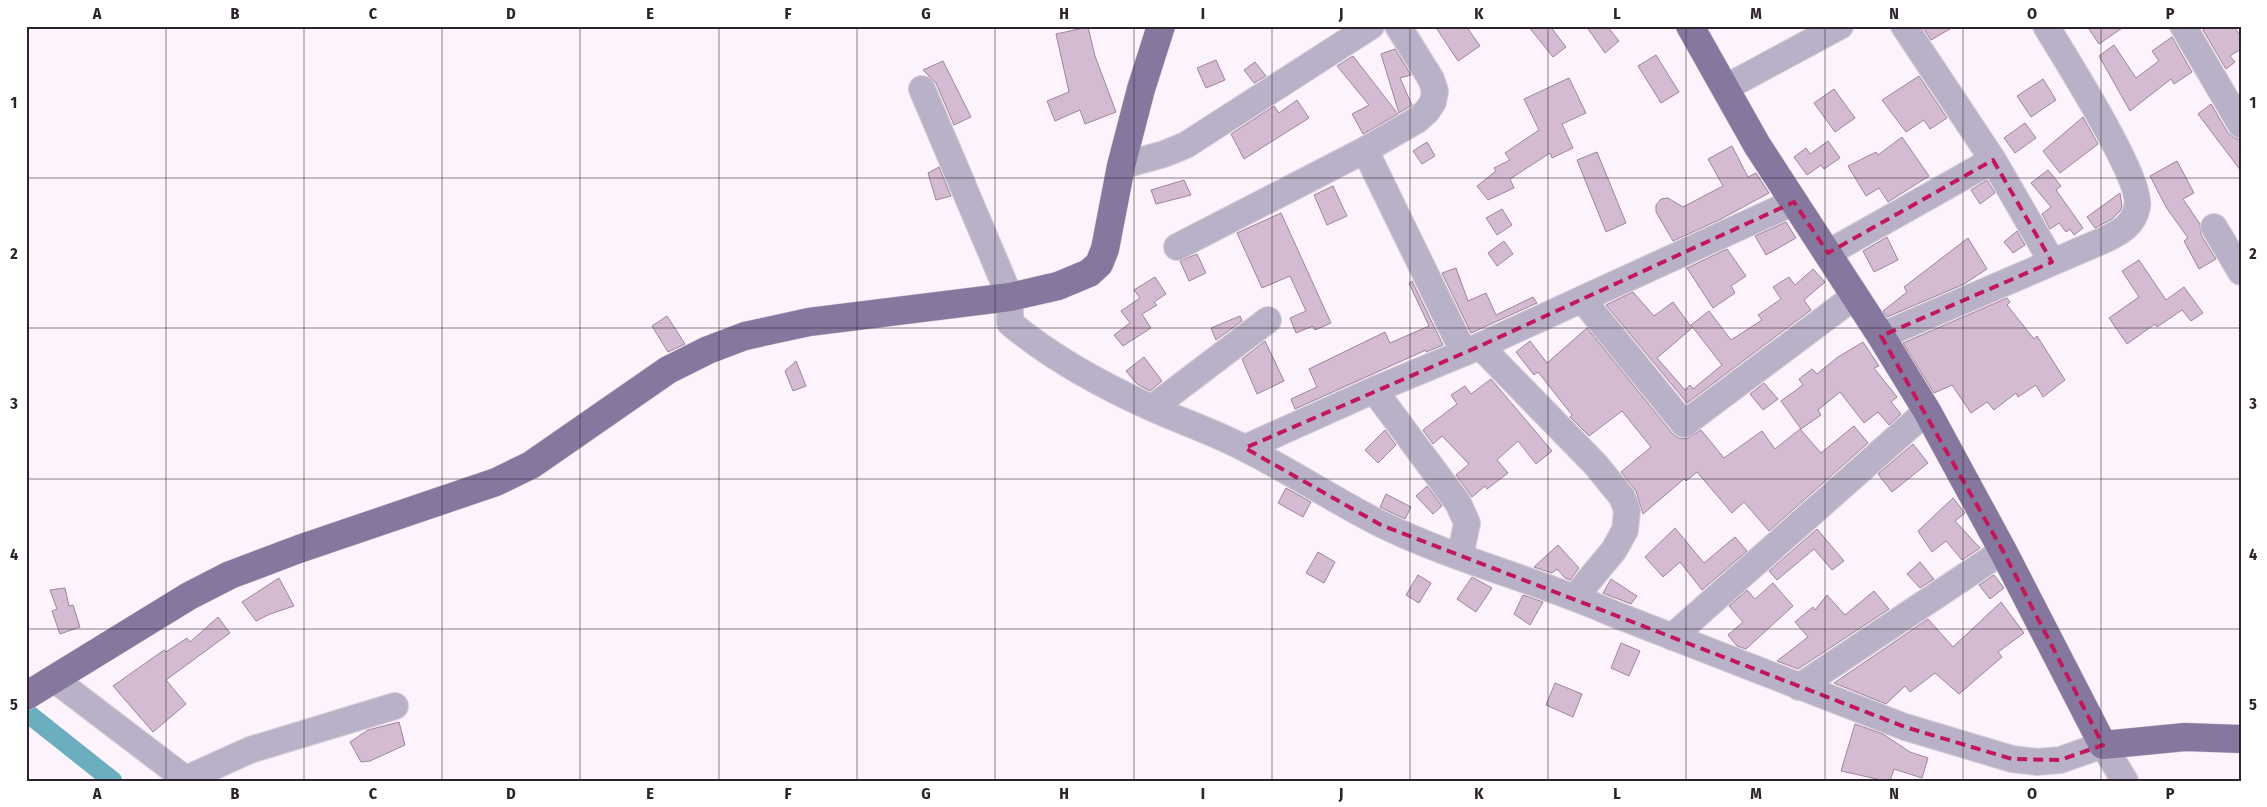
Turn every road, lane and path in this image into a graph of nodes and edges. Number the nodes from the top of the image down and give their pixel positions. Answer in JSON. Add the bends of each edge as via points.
{"nodes":[{"id":1,"x":1161,"y":26,"type":"edge"},
{"id":2,"x":1371,"y":26,"type":"edge"},
{"id":3,"x":1398,"y":26,"type":"edge"},
{"id":4,"x":1690,"y":26,"type":"edge"},
{"id":5,"x":1840,"y":26,"type":"edge"},
{"id":6,"x":1904,"y":26,"type":"edge"},
{"id":7,"x":2046,"y":26,"type":"edge"},
{"id":8,"x":2183,"y":26,"type":"edge"},
{"id":9,"x":1725,"y":88,"type":"junction"},
{"id":10,"x":922,"y":89,"type":"dead end"},
{"id":11,"x":2241,"y":125,"type":"edge"},
{"id":12,"x":1365,"y":150,"type":"junction"},
{"id":13,"x":1993,"y":160,"type":"junction"},
{"id":14,"x":1121,"y":166,"type":"junction"},
{"id":15,"x":1794,"y":202,"type":"junction"},
{"id":16,"x":2214,"y":227,"type":"dead end"},
{"id":17,"x":1177,"y":247,"type":"dead end"},
{"id":18,"x":1828,"y":253,"type":"junction"},
{"id":19,"x":2052,"y":262,"type":"junction"},
{"id":20,"x":2241,"y":272,"type":"edge"},
{"id":21,"x":1855,"y":296,"type":"junction"},
{"id":22,"x":1010,"y":298,"type":"junction"},
{"id":23,"x":1582,"y":299,"type":"junction"},
{"id":24,"x":1268,"y":320,"type":"dead end"},
{"id":25,"x":1881,"y":336,"type":"junction"},
{"id":26,"x":1472,"y":350,"type":"junction"},
{"id":27,"x":1374,"y":390,"type":"junction"},
{"id":28,"x":1152,"y":408,"type":"junction"},
{"id":29,"x":1926,"y":411,"type":"junction"},
{"id":30,"x":1245,"y":448,"type":"junction"},
{"id":31,"x":2003,"y":550,"type":"junction"},
{"id":32,"x":1460,"y":557,"type":"junction"},
{"id":33,"x":1576,"y":597,"type":"junction"},
{"id":34,"x":1672,"y":637,"type":"junction"},
{"id":35,"x":41,"y":687,"type":"edge"},
{"id":36,"x":1800,"y":687,"type":"junction"},
{"id":37,"x":395,"y":706,"type":"dead end"},
{"id":38,"x":2241,"y":739,"type":"edge"},
{"id":39,"x":2103,"y":745,"type":"junction"},
{"id":40,"x":187,"y":780,"type":"edge"},
{"id":41,"x":2125,"y":781,"type":"edge"}],
"edges":[{"from":1,"to":14,"type":"main road"},
{"from":2,"to":14,"type":"street","via":[[1186,145]]},
{"from":3,"to":12,"type":"street","via":[[1431,79],[1435,92],[1433,102],[1417,120]]},
{"from":4,"to":9,"type":"main road"},
{"from":5,"to":9,"type":"street"},
{"from":6,"to":13,"type":"street"},
{"from":7,"to":19,"type":"street","via":[[2125,164],[2138,205],[2133,220],[2120,232]]},
{"from":8,"to":11,"type":"street"},
{"from":9,"to":15,"type":"main road"},
{"from":10,"to":22,"type":"street"},
{"from":12,"to":17,"type":"street"},
{"from":12,"to":26,"type":"street"},
{"from":13,"to":18,"type":"street"},
{"from":13,"to":19,"type":"street"},
{"from":14,"to":22,"type":"main road","via":[[1105,249],[1099,264],[1076,280]]},
{"from":15,"to":18,"type":"main road"},
{"from":15,"to":23,"type":"street"},
{"from":16,"to":20,"type":"street"},
{"from":18,"to":21,"type":"main road"},
{"from":19,"to":25,"type":"street"},
{"from":21,"to":23,"type":"street","via":[[1684,424]]},
{"from":21,"to":25,"type":"main road"},
{"from":22,"to":28,"type":"street","via":[[1010,323],[1040,348]]},
{"from":22,"to":35,"type":"main road","via":[[809,322],[745,336],[708,350],[668,370],[531,465],[496,482],[230,575],[189,596]]},
{"from":23,"to":26,"type":"street"},
{"from":24,"to":28,"type":"street"},
{"from":25,"to":29,"type":"main road"},
{"from":26,"to":27,"type":"street"},
{"from":26,"to":33,"type":"street","via":[[1596,465],[1622,497],[1627,510],[1625,530],[1614,550]]},
{"from":27,"to":30,"type":"street"},
{"from":27,"to":32,"type":"street","via":[[1458,502],[1467,523]]},
{"from":28,"to":30,"type":"street"},
{"from":29,"to":31,"type":"main road"},
{"from":29,"to":34,"type":"street"},
{"from":30,"to":32,"type":"street","via":[[1381,525]]},
{"from":31,"to":36,"type":"street"},
{"from":31,"to":39,"type":"main road"},
{"from":32,"to":33,"type":"street"},
{"from":33,"to":34,"type":"street"},
{"from":34,"to":36,"type":"street"},
{"from":35,"to":40,"type":"street"},
{"from":36,"to":39,"type":"street","via":[[1905,727],[2012,759],[2060,760]]},
{"from":37,"to":40,"type":"street","via":[[250,750]]},
{"from":38,"to":39,"type":"main road","via":[[2185,737]]},
{"from":39,"to":41,"type":"street"}]}
